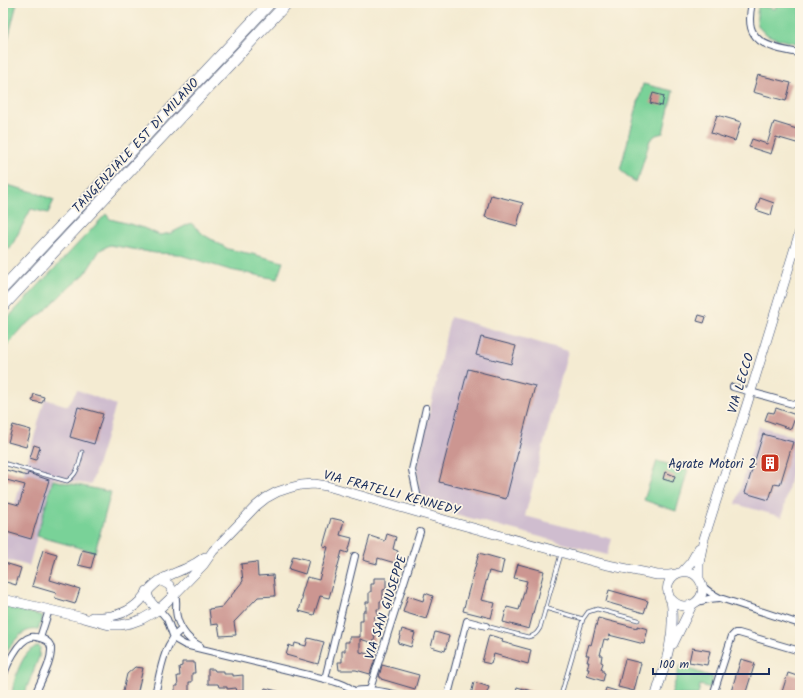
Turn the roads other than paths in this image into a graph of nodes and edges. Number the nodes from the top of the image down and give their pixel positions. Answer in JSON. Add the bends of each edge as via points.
{"nodes":[{"id":1,"x":270,"y":3,"type":"edge"},
{"id":2,"x":287,"y":3,"type":"edge"},
{"id":3,"x":752,"y":3,"type":"edge"},
{"id":4,"x":800,"y":53,"type":"edge"},
{"id":5,"x":800,"y":231,"type":"edge"},
{"id":6,"x":798,"y":244,"type":"edge"},
{"id":7,"x":3,"y":288,"type":"edge"},
{"id":8,"x":3,"y":306,"type":"edge"},
{"id":9,"x":733,"y":387,"type":"dead end"},
{"id":10,"x":751,"y":392,"type":"junction"},
{"id":11,"x":800,"y":406,"type":"edge"},
{"id":12,"x":426,"y":408,"type":"dead end"},
{"id":13,"x":82,"y":452,"type":"dead end"},
{"id":14,"x":3,"y":462,"type":"edge"},
{"id":15,"x":419,"y":513,"type":"junction"},
{"id":16,"x":420,"y":532,"type":"dead end"},
{"id":17,"x":703,"y":542,"type":"junction"},
{"id":18,"x":213,"y":551,"type":"junction"},
{"id":19,"x":562,"y":553,"type":"junction"},
{"id":20,"x":355,"y":556,"type":"dead end"},
{"id":21,"x":679,"y":573,"type":"junction"},
{"id":22,"x":648,"y":574,"type":"junction"},
{"id":23,"x":700,"y":583,"type":"junction"},
{"id":24,"x":153,"y":586,"type":"junction"},
{"id":25,"x":175,"y":594,"type":"junction"},
{"id":26,"x":669,"y":596,"type":"junction"},
{"id":27,"x":3,"y":598,"type":"edge"},
{"id":28,"x":720,"y":598,"type":"junction"},
{"id":29,"x":694,"y":603,"type":"junction"},
{"id":30,"x":545,"y":608,"type":"junction"},
{"id":31,"x":49,"y":610,"type":"junction"},
{"id":32,"x":158,"y":610,"type":"junction"},
{"id":33,"x":80,"y":617,"type":"junction"},
{"id":34,"x":583,"y":619,"type":"junction"},
{"id":35,"x":638,"y":620,"type":"dead end"},
{"id":36,"x":800,"y":624,"type":"edge"},
{"id":37,"x":486,"y":626,"type":"joint"},
{"id":38,"x":182,"y":629,"type":"junction"},
{"id":39,"x":40,"y":638,"type":"junction"},
{"id":40,"x":174,"y":638,"type":"junction"},
{"id":41,"x":209,"y":650,"type":"junction"},
{"id":42,"x":800,"y":651,"type":"edge"},
{"id":43,"x":669,"y":652,"type":"junction"},
{"id":44,"x":3,"y":678,"type":"edge"},
{"id":45,"x":326,"y":679,"type":"junction"},
{"id":46,"x":370,"y":689,"type":"junction"},
{"id":47,"x":356,"y":693,"type":"edge"},
{"id":48,"x":35,"y":695,"type":"edge"},
{"id":49,"x":156,"y":695,"type":"edge"},
{"id":50,"x":363,"y":695,"type":"edge"},
{"id":51,"x":398,"y":695,"type":"edge"},
{"id":52,"x":448,"y":695,"type":"edge"},
{"id":53,"x":561,"y":695,"type":"edge"},
{"id":54,"x":656,"y":695,"type":"edge"},
{"id":55,"x":713,"y":695,"type":"edge"}],
"edges":[{"from":1,"to":7,"type":"highway","name":"TANGENZIALE EST DI MILANO"},
{"from":2,"to":8,"type":"highway","name":"TANGENZIALE EST DI MILANO"},
{"from":3,"to":4,"type":"street","via":[[749,17],[754,35],[769,46]]},
{"from":5,"to":6,"type":"street","name":"VIA LECCO"},
{"from":6,"to":10,"type":"street","name":"VIA LECCO"},
{"from":9,"to":10,"type":"street"},
{"from":10,"to":11,"type":"street"},
{"from":10,"to":17,"type":"street","name":"VIA LECCO"},
{"from":12,"to":15,"type":"street","via":[[412,470]]},
{"from":13,"to":14,"type":"lane","via":[[75,475],[66,481]]},
{"from":15,"to":18,"type":"street","name":"VIA FRATELLI KENNEDY","via":[[327,486],[301,485],[266,498]]},
{"from":15,"to":19,"type":"street","name":"VIA FRATELLI KENNEDY"},
{"from":16,"to":46,"type":"street","name":"VIA SAN GIUSEPPE"},
{"from":17,"to":21,"type":"street","name":"VIA LECCO","via":[[691,562]]},
{"from":17,"to":23,"type":"street","name":"VIA LECCO","via":[[699,564]]},
{"from":18,"to":24,"type":"street","name":"VIA FRATELLI KENNEDY"},
{"from":18,"to":25,"type":"street","name":"VIA FRATELLI KENNEDY"},
{"from":19,"to":22,"type":"street","name":"VIA FRATELLI KENNEDY"},
{"from":19,"to":30,"type":"lane"},
{"from":20,"to":45,"type":"street"},
{"from":21,"to":22,"type":"street","name":"VIA FRATELLI KENNEDY","via":[[663,576]]},
{"from":21,"to":23,"type":"street","via":[[691,573]]},
{"from":21,"to":26,"type":"street","name":"VIA LECCO","via":[[669,582]]},
{"from":22,"to":26,"type":"street","name":"VIA FRATELLI KENNEDY","via":[[662,584]]},
{"from":23,"to":28,"type":"street"},
{"from":23,"to":29,"type":"street","name":"VIA LECCO","via":[[701,594]]},
{"from":24,"to":25,"type":"street","via":[[169,585]]},
{"from":24,"to":32,"type":"street","via":[[148,597]]},
{"from":24,"to":33,"type":"street","via":[[133,608],[117,616]]},
{"from":25,"to":32,"type":"street","name":"VIA FRATELLI KENNEDY"},
{"from":25,"to":38,"type":"street","via":[[176,614]]},
{"from":26,"to":29,"type":"street","via":[[680,606]]},
{"from":26,"to":43,"type":"street","name":"VIA LECCO","via":[[672,619]]},
{"from":27,"to":31,"type":"street"},
{"from":28,"to":29,"type":"street"},
{"from":28,"to":36,"type":"street"},
{"from":29,"to":43,"type":"street","name":"VIA LECCO"},
{"from":30,"to":34,"type":"lane"},
{"from":30,"to":37,"type":"lane","via":[[540,628],[533,636],[528,637]]},
{"from":31,"to":33,"type":"street"},
{"from":31,"to":39,"type":"street"},
{"from":32,"to":33,"type":"street","name":"VIA FRATELLI KENNEDY","via":[[142,619],[120,625],[109,625]]},
{"from":32,"to":40,"type":"street","via":[[167,619]]},
{"from":34,"to":35,"type":"lane","via":[[588,612],[597,609]]},
{"from":34,"to":53,"type":"lane"},
{"from":37,"to":52,"type":"street","via":[[467,621]]},
{"from":38,"to":40,"type":"street"},
{"from":38,"to":41,"type":"street","via":[[190,639]]},
{"from":39,"to":44,"type":"street","via":[[31,637],[22,643],[9,662]]},
{"from":39,"to":48,"type":"street","via":[[49,642],[51,652]]},
{"from":40,"to":41,"type":"street","via":[[186,645]]},
{"from":40,"to":49,"type":"street","via":[[166,652]]},
{"from":41,"to":45,"type":"street"},
{"from":42,"to":55,"type":"street","via":[[735,633]]},
{"from":43,"to":54,"type":"street","name":"VIA LECCO"},
{"from":45,"to":47,"type":"street","via":[[346,686]]},
{"from":46,"to":47,"type":"street"},
{"from":46,"to":50,"type":"street"},
{"from":46,"to":51,"type":"street"}]}
